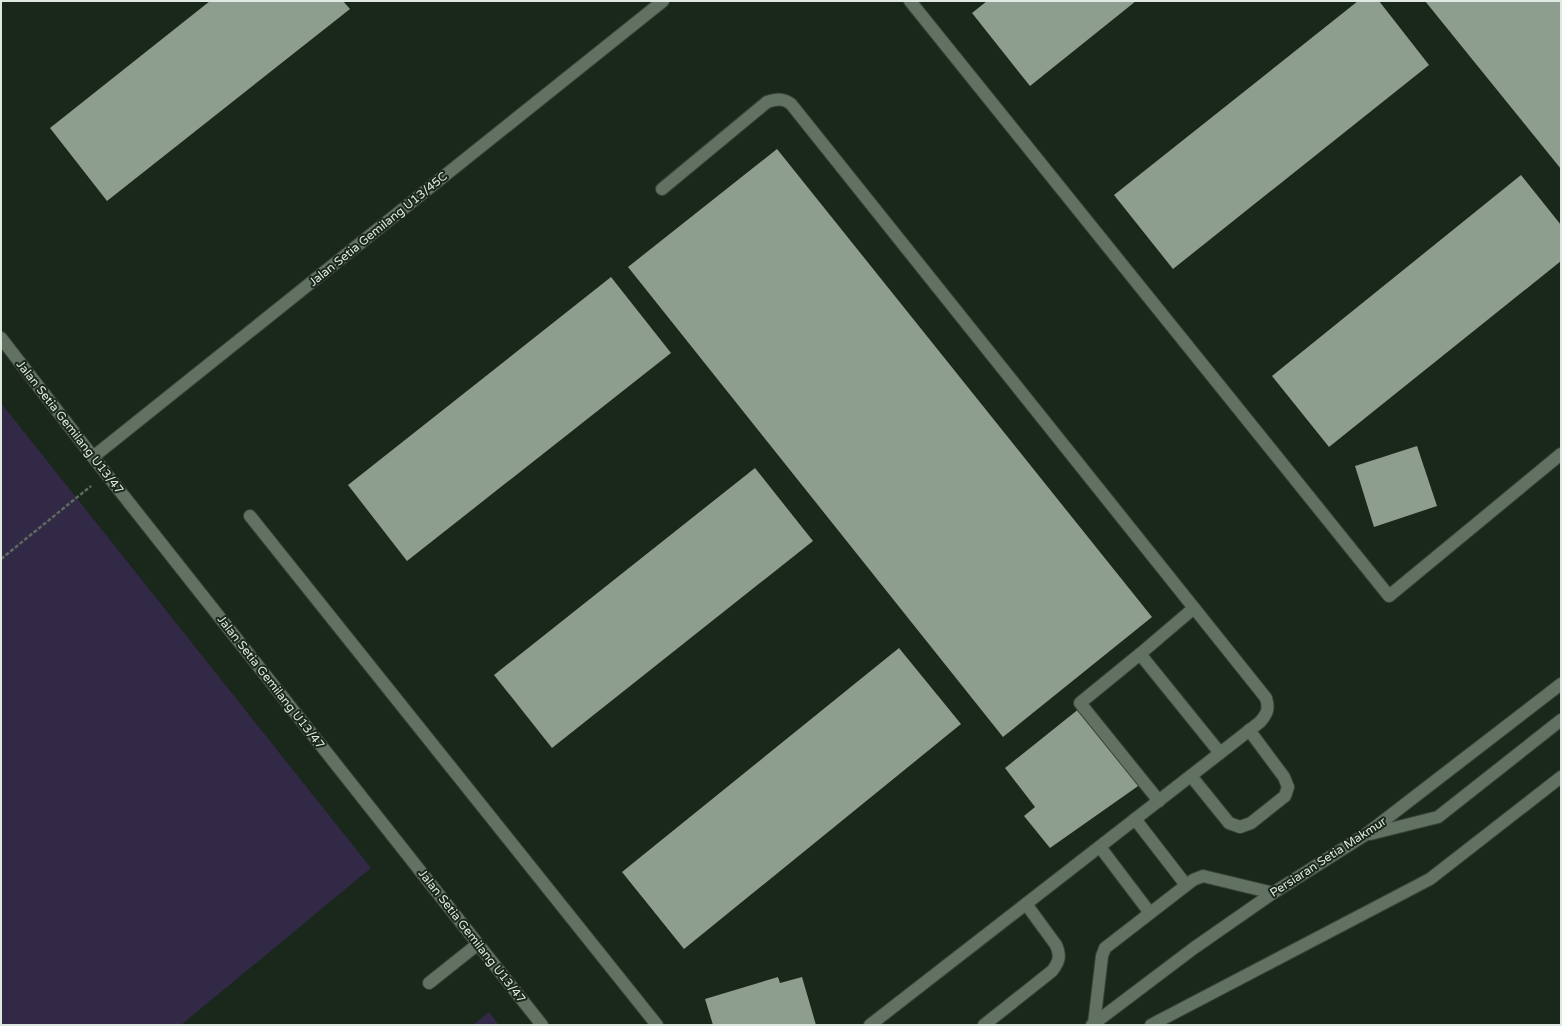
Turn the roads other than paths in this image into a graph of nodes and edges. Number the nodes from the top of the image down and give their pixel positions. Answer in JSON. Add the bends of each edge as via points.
{"nodes":[{"id":1,"x":663,"y":1,"type":"edge"},
{"id":2,"x":910,"y":1,"type":"edge"},
{"id":3,"x":662,"y":189,"type":"dead end"},
{"id":4,"x":1,"y":338,"type":"edge"},
{"id":5,"x":1561,"y":454,"type":"edge"},
{"id":6,"x":93,"y":457,"type":"junction"},
{"id":7,"x":250,"y":516,"type":"dead end"},
{"id":8,"x":1194,"y":608,"type":"junction"},
{"id":9,"x":1140,"y":654,"type":"junction"},
{"id":10,"x":1561,"y":684,"type":"edge"},
{"id":11,"x":1561,"y":720,"type":"edge"},
{"id":12,"x":1249,"y":730,"type":"junction"},
{"id":13,"x":1220,"y":753,"type":"junction"},
{"id":14,"x":1191,"y":776,"type":"junction"},
{"id":15,"x":1561,"y":777,"type":"edge"},
{"id":16,"x":1159,"y":801,"type":"junction"},
{"id":17,"x":1135,"y":819,"type":"junction"},
{"id":18,"x":1365,"y":836,"type":"junction"},
{"id":19,"x":1100,"y":847,"type":"junction"},
{"id":20,"x":1186,"y":885,"type":"junction"},
{"id":21,"x":1273,"y":893,"type":"junction"},
{"id":22,"x":1026,"y":904,"type":"junction"},
{"id":23,"x":1150,"y":913,"type":"junction"},
{"id":24,"x":478,"y":944,"type":"junction"},
{"id":25,"x":429,"y":984,"type":"dead end"},
{"id":26,"x":1093,"y":1024,"type":"edge"},
{"id":27,"x":542,"y":1025,"type":"edge"},
{"id":28,"x":657,"y":1025,"type":"edge"},
{"id":29,"x":870,"y":1025,"type":"edge"},
{"id":30,"x":984,"y":1025,"type":"edge"},
{"id":31,"x":1151,"y":1025,"type":"edge"}],
"edges":[{"from":1,"to":6,"type":"street","name":"Jalan Setia Gemilang U13/45C"},
{"from":2,"to":5,"type":"street","via":[[1389,596]]},
{"from":3,"to":8,"type":"street","via":[[767,102],[784,99],[792,104]]},
{"from":4,"to":6,"type":"street","name":"Jalan Setia Gemilang U13/47"},
{"from":6,"to":24,"type":"street","name":"Jalan Setia Gemilang U13/47"},
{"from":7,"to":28,"type":"street"},
{"from":8,"to":9,"type":"street"},
{"from":8,"to":12,"type":"street","via":[[1266,698],[1269,707],[1266,715]]},
{"from":9,"to":13,"type":"street"},
{"from":9,"to":16,"type":"street","via":[[1080,703]]},
{"from":10,"to":18,"type":"street","name":"Persiaran Setia Makmur"},
{"from":11,"to":18,"type":"street","via":[[1438,817]]},
{"from":12,"to":13,"type":"street"},
{"from":12,"to":14,"type":"street","via":[[1284,777],[1288,787],[1285,796],[1251,823],[1240,827],[1229,823]]},
{"from":13,"to":14,"type":"street"},
{"from":14,"to":16,"type":"street"},
{"from":15,"to":31,"type":"street","via":[[1430,878]]},
{"from":16,"to":17,"type":"street"},
{"from":17,"to":19,"type":"street"},
{"from":17,"to":20,"type":"street"},
{"from":18,"to":21,"type":"street","name":"Persiaran Setia Makmur"},
{"from":19,"to":22,"type":"street"},
{"from":19,"to":23,"type":"street"},
{"from":20,"to":21,"type":"street","via":[[1203,876]]},
{"from":20,"to":23,"type":"street"},
{"from":21,"to":26,"type":"street","name":"Persiaran Setia Makmur","via":[[1194,948]]},
{"from":22,"to":29,"type":"street"},
{"from":22,"to":30,"type":"street","via":[[1056,945],[1060,952],[1059,959],[1052,971]]},
{"from":23,"to":26,"type":"street","via":[[1105,948]]},
{"from":24,"to":25,"type":"street"},
{"from":24,"to":27,"type":"street","name":"Jalan Setia Gemilang U13/47"}]}
